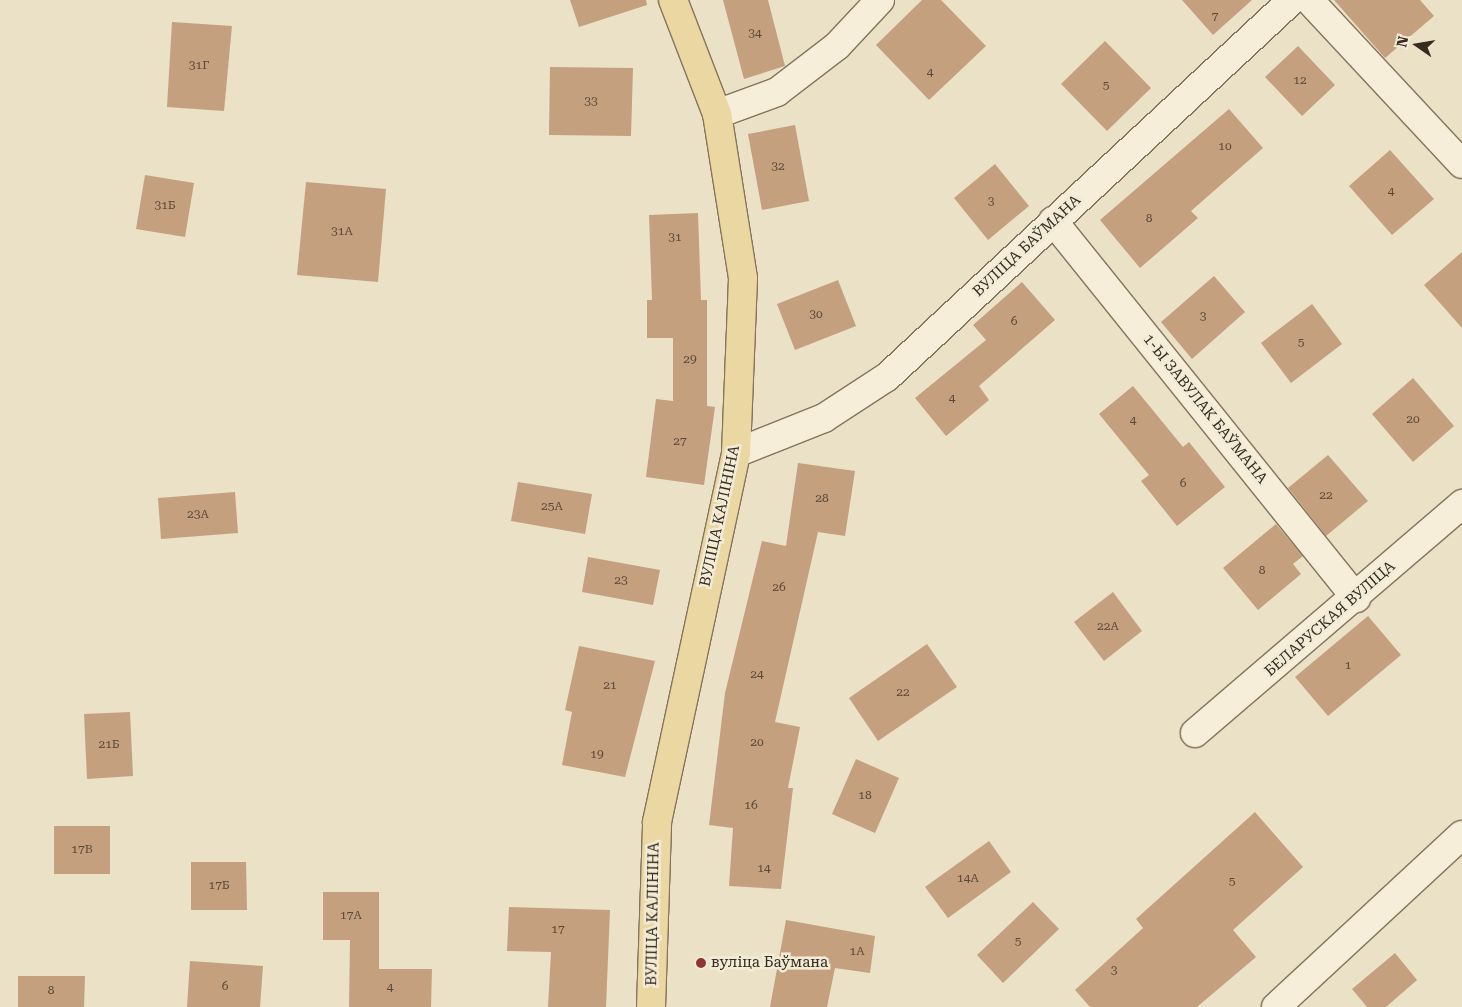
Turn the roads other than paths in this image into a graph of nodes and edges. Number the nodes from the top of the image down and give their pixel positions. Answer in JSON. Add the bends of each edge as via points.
{"nodes":[{"id":1,"x":673,"y":0,"type":"edge"},
{"id":2,"x":880,"y":0,"type":"edge"},
{"id":3,"x":1292,"y":0,"type":"edge"},
{"id":4,"x":1309,"y":0,"type":"edge"},
{"id":5,"x":717,"y":114,"type":"junction"},
{"id":6,"x":1462,"y":164,"type":"edge"},
{"id":7,"x":1053,"y":221,"type":"junction"},
{"id":8,"x":736,"y":453,"type":"junction"},
{"id":9,"x":1462,"y":504,"type":"edge"},
{"id":10,"x":1356,"y":598,"type":"junction"},
{"id":11,"x":1195,"y":733,"type":"dead end"},
{"id":12,"x":1462,"y":835,"type":"edge"},
{"id":13,"x":651,"y":1007,"type":"edge"},
{"id":14,"x":1276,"y":1007,"type":"edge"}],
"edges":[{"from":1,"to":5,"type":"main road","name":"ВУЛІЦА КАЛІНІНА"},
{"from":2,"to":5,"type":"street","via":[[837,46],[777,92]]},
{"from":3,"to":7,"type":"street","name":"ВУЛІЦА БАЎМАНА"},
{"from":4,"to":6,"type":"street"},
{"from":5,"to":8,"type":"main road","name":"ВУЛІЦА КАЛІНІНА","via":[[743,278]]},
{"from":7,"to":8,"type":"street","name":"ВУЛІЦА БАЎМАНА","via":[[887,377],[824,418]]},
{"from":7,"to":10,"type":"street","name":"1-Ы ЗАВУЛАК БАЎМАНА"},
{"from":8,"to":13,"type":"main road","name":"ВУЛІЦА КАЛІНІНА","via":[[656,822]]},
{"from":9,"to":10,"type":"street","name":"БЕЛАРУСКАЯ ВУЛІЦА"},
{"from":10,"to":11,"type":"street","name":"БЕЛАРУСКАЯ ВУЛІЦА"},
{"from":12,"to":14,"type":"street"}]}
